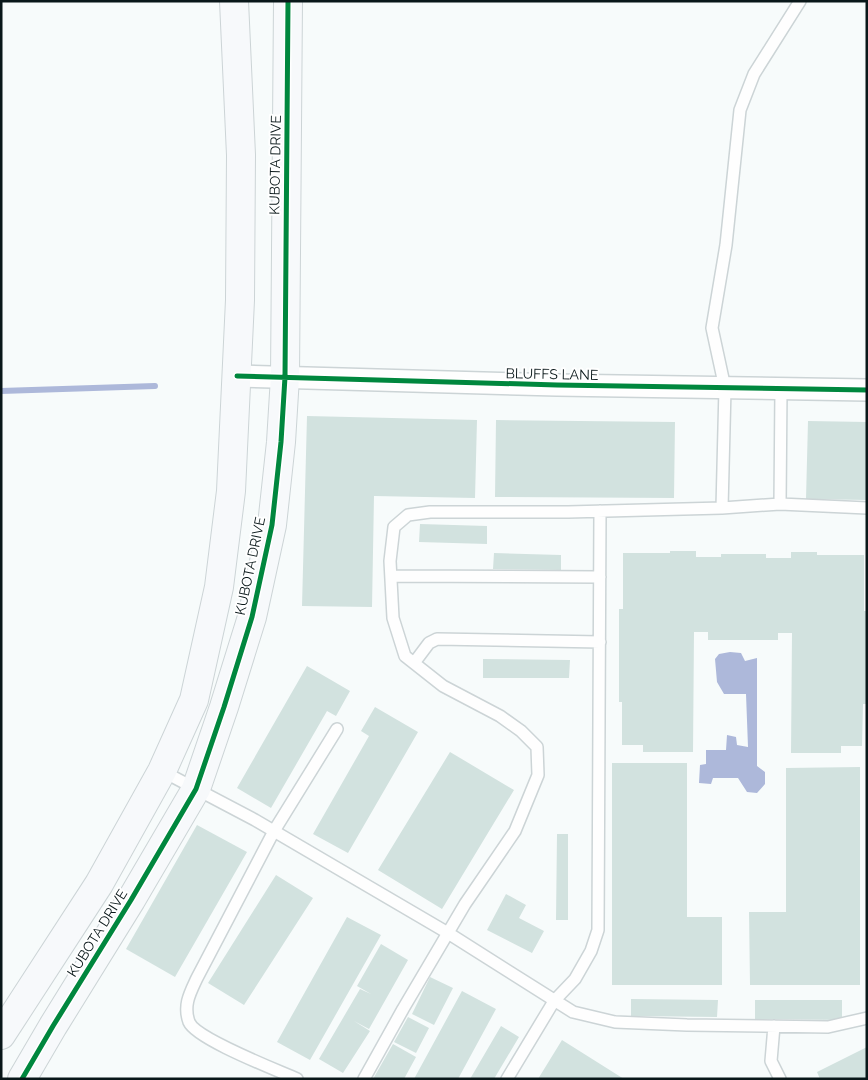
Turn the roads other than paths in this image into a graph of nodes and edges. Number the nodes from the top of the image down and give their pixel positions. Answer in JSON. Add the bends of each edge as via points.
{"nodes":[{"id":1,"x":234,"y":1,"type":"edge"},
{"id":2,"x":288,"y":1,"type":"edge"},
{"id":3,"x":800,"y":1,"type":"edge"},
{"id":4,"x":236,"y":376,"type":"junction"},
{"id":5,"x":285,"y":377,"type":"junction"},
{"id":6,"x":725,"y":388,"type":"junction"},
{"id":7,"x":781,"y":389,"type":"junction"},
{"id":8,"x":867,"y":390,"type":"edge"},
{"id":9,"x":780,"y":504,"type":"junction"},
{"id":10,"x":722,"y":508,"type":"junction"},
{"id":11,"x":867,"y":508,"type":"edge"},
{"id":12,"x":600,"y":511,"type":"junction"},
{"id":13,"x":391,"y":576,"type":"junction"},
{"id":14,"x":600,"y":576,"type":"junction"},
{"id":15,"x":600,"y":642,"type":"junction"},
{"id":16,"x":414,"y":663,"type":"junction"},
{"id":17,"x":337,"y":729,"type":"dead end"},
{"id":18,"x":162,"y":772,"type":"junction"},
{"id":19,"x":196,"y":790,"type":"junction"},
{"id":20,"x":274,"y":831,"type":"junction"},
{"id":21,"x":448,"y":933,"type":"junction"},
{"id":22,"x":554,"y":1001,"type":"junction"},
{"id":23,"x":867,"y":1018,"type":"edge"},
{"id":24,"x":774,"y":1026,"type":"junction"},
{"id":25,"x":1,"y":1035,"type":"edge"},
{"id":26,"x":22,"y":1079,"type":"edge"},
{"id":27,"x":296,"y":1079,"type":"edge"},
{"id":28,"x":364,"y":1079,"type":"edge"},
{"id":29,"x":507,"y":1079,"type":"edge"},
{"id":30,"x":780,"y":1079,"type":"edge"}],
"edges":[{"from":1,"to":4,"type":"street","name":"KUBOTA DRIVE","via":[[241,155]]},
{"from":2,"to":5,"type":"street","name":"KUBOTA DRIVE"},
{"from":3,"to":6,"type":"lane","via":[[754,74],[740,110],[726,245],[712,328]]},
{"from":4,"to":5,"type":"street","name":"BLUFFS LANE"},
{"from":4,"to":18,"type":"street","name":"KUBOTA DRIVE","via":[[231,491],[219,587],[194,700]]},
{"from":5,"to":6,"type":"street","name":"BLUFFS LANE"},
{"from":5,"to":19,"type":"street","name":"KUBOTA DRIVE","via":[[272,525],[252,617]]},
{"from":6,"to":7,"type":"street","name":"BLUFFS LANE"},
{"from":6,"to":10,"type":"lane"},
{"from":7,"to":8,"type":"street","name":"BLUFFS LANE"},
{"from":7,"to":9,"type":"lane"},
{"from":9,"to":10,"type":"lane"},
{"from":9,"to":11,"type":"lane"},
{"from":10,"to":12,"type":"lane"},
{"from":12,"to":13,"type":"lane","via":[[430,512],[408,515],[394,526]]},
{"from":12,"to":14,"type":"lane"},
{"from":13,"to":14,"type":"lane"},
{"from":13,"to":16,"type":"lane","via":[[393,618],[405,656]]},
{"from":14,"to":15,"type":"lane"},
{"from":15,"to":16,"type":"lane","via":[[437,639],[430,642]]},
{"from":15,"to":22,"type":"lane","via":[[598,930],[591,951],[574,979]]},
{"from":16,"to":21,"type":"lane","via":[[443,686],[522,731],[537,747],[538,775],[515,831]]},
{"from":17,"to":20,"type":"lane"},
{"from":18,"to":19,"type":"lane"},
{"from":18,"to":25,"type":"street","name":"KUBOTA DRIVE","via":[[99,884]]},
{"from":19,"to":20,"type":"lane"},
{"from":19,"to":26,"type":"street","name":"KUBOTA DRIVE"},
{"from":20,"to":21,"type":"lane"},
{"from":20,"to":27,"type":"lane","via":[[186,1003],[189,1023],[198,1032]]},
{"from":21,"to":22,"type":"lane"},
{"from":21,"to":28,"type":"lane"},
{"from":22,"to":24,"type":"lane","via":[[572,1012],[615,1022]]},
{"from":22,"to":29,"type":"lane"},
{"from":23,"to":24,"type":"lane","via":[[828,1027]]},
{"from":24,"to":30,"type":"lane","via":[[772,1061]]}]}
